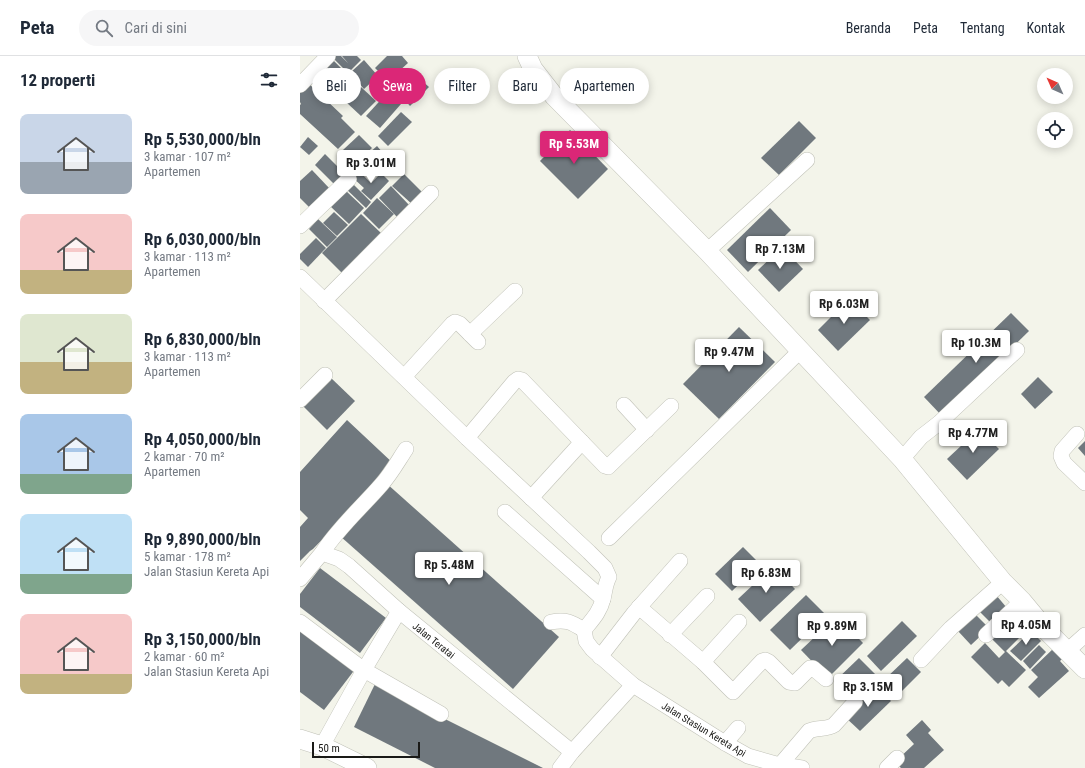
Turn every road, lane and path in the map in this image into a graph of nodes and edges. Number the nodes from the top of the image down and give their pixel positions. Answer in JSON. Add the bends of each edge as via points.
{"nodes":[{"id":1,"x":328,"y":56,"type":"edge"},
{"id":2,"x":527,"y":56,"type":"edge"},
{"id":3,"x":300,"y":85,"type":"edge"},
{"id":4,"x":807,"y":160,"type":"dead end"},
{"id":5,"x":349,"y":179,"type":"dead end"},
{"id":6,"x":431,"y":193,"type":"dead end"},
{"id":7,"x":300,"y":226,"type":"edge"},
{"id":8,"x":707,"y":251,"type":"junction"},
{"id":9,"x":300,"y":277,"type":"edge"},
{"id":10,"x":515,"y":291,"type":"dead end"},
{"id":11,"x":324,"y":301,"type":"junction"},
{"id":12,"x":1017,"y":350,"type":"dead end"},
{"id":13,"x":800,"y":351,"type":"junction"},
{"id":14,"x":324,"y":375,"type":"dead end"},
{"id":15,"x":404,"y":377,"type":"junction"},
{"id":16,"x":300,"y":400,"type":"edge"},
{"id":17,"x":624,"y":405,"type":"dead end"},
{"id":18,"x":671,"y":406,"type":"dead end"},
{"id":19,"x":647,"y":430,"type":"junction"},
{"id":20,"x":1077,"y":434,"type":"dead end"},
{"id":21,"x":467,"y":438,"type":"junction"},
{"id":22,"x":582,"y":442,"type":"junction"},
{"id":23,"x":406,"y":449,"type":"dead end"},
{"id":24,"x":902,"y":459,"type":"junction"},
{"id":25,"x":1085,"y":483,"type":"edge"},
{"id":26,"x":531,"y":498,"type":"junction"},
{"id":27,"x":505,"y":512,"type":"dead end"},
{"id":28,"x":609,"y":538,"type":"dead end"},
{"id":29,"x":322,"y":553,"type":"junction"},
{"id":30,"x":680,"y":561,"type":"dead end"},
{"id":31,"x":300,"y":579,"type":"edge"},
{"id":32,"x":1003,"y":582,"type":"junction"},
{"id":33,"x":707,"y":596,"type":"dead end"},
{"id":34,"x":603,"y":600,"type":"junction"},
{"id":35,"x":1022,"y":601,"type":"junction"},
{"id":36,"x":639,"y":607,"type":"junction"},
{"id":37,"x":399,"y":611,"type":"junction"},
{"id":38,"x":300,"y":622,"type":"edge"},
{"id":39,"x":551,"y":622,"type":"dead end"},
{"id":40,"x":739,"y":622,"type":"dead end"},
{"id":41,"x":584,"y":630,"type":"junction"},
{"id":42,"x":670,"y":635,"type":"junction"},
{"id":43,"x":986,"y":635,"type":"dead end"},
{"id":44,"x":1085,"y":635,"type":"edge"},
{"id":45,"x":1066,"y":652,"type":"junction"},
{"id":46,"x":600,"y":657,"type":"junction"},
{"id":47,"x":921,"y":660,"type":"dead end"},
{"id":48,"x":703,"y":662,"type":"junction"},
{"id":49,"x":1085,"y":669,"type":"edge"},
{"id":50,"x":364,"y":670,"type":"junction"},
{"id":51,"x":826,"y":679,"type":"dead end"},
{"id":52,"x":633,"y":686,"type":"junction"},
{"id":53,"x":855,"y":702,"type":"dead end"},
{"id":54,"x":440,"y":714,"type":"dead end"},
{"id":55,"x":738,"y":728,"type":"dead end"},
{"id":56,"x":300,"y":739,"type":"edge"},
{"id":57,"x":725,"y":743,"type":"junction"},
{"id":58,"x":322,"y":746,"type":"junction"},
{"id":59,"x":572,"y":752,"type":"junction"},
{"id":60,"x":780,"y":765,"type":"junction"},
{"id":61,"x":367,"y":768,"type":"edge"},
{"id":62,"x":560,"y":768,"type":"edge"},
{"id":63,"x":802,"y":768,"type":"edge"}],
"edges":[{"from":1,"to":3,"type":"street"},
{"from":2,"to":8,"type":"main road","via":[[554,96]]},
{"from":4,"to":8,"type":"street"},
{"from":5,"to":7,"type":"street"},
{"from":6,"to":11,"type":"street"},
{"from":8,"to":13,"type":"main road"},
{"from":9,"to":11,"type":"street"},
{"from":10,"to":15,"type":"street","via":[[474,338],[460,324],[452,324]]},
{"from":11,"to":15,"type":"street"},
{"from":12,"to":24,"type":"street","via":[[921,437]]},
{"from":13,"to":24,"type":"main road"},
{"from":13,"to":28,"type":"street"},
{"from":14,"to":16,"type":"street"},
{"from":15,"to":21,"type":"street"},
{"from":17,"to":19,"type":"street"},
{"from":18,"to":19,"type":"street"},
{"from":19,"to":22,"type":"street","via":[[608,467],[604,466]]},
{"from":20,"to":25,"type":"street","via":[[1062,451],[1061,456],[1064,463]]},
{"from":21,"to":22,"type":"street","via":[[518,379],[522,380]]},
{"from":21,"to":26,"type":"street"},
{"from":22,"to":26,"type":"street"},
{"from":23,"to":29,"type":"street","via":[[382,485],[338,530]]},
{"from":24,"to":32,"type":"main road"},
{"from":26,"to":34,"type":"street","via":[[605,568],[609,577],[605,584]]},
{"from":27,"to":34,"type":"street"},
{"from":29,"to":31,"type":"street"},
{"from":29,"to":37,"type":"street","name":"Jalan Teratai","via":[[349,566]]},
{"from":30,"to":36,"type":"street"},
{"from":32,"to":35,"type":"main road"},
{"from":32,"to":47,"type":"street","via":[[951,628]]},
{"from":33,"to":42,"type":"street"},
{"from":34,"to":41,"type":"street","via":[[596,615]]},
{"from":35,"to":43,"type":"street"},
{"from":35,"to":45,"type":"main road"},
{"from":36,"to":42,"type":"street"},
{"from":36,"to":46,"type":"street"},
{"from":37,"to":50,"type":"street"},
{"from":37,"to":59,"type":"street","name":"Jalan Teratai"},
{"from":38,"to":50,"type":"street"},
{"from":39,"to":41,"type":"street","via":[[570,621]]},
{"from":40,"to":48,"type":"street"},
{"from":41,"to":46,"type":"street","name":"Jalan Stasiun Kereta Api","via":[[586,641]]},
{"from":42,"to":48,"type":"street"},
{"from":44,"to":45,"type":"street"},
{"from":45,"to":49,"type":"main road"},
{"from":46,"to":52,"type":"street","name":"Jalan Stasiun Kereta Api"},
{"from":48,"to":51,"type":"street","via":[[733,692],[765,660],[789,682],[795,683],[810,668]]},
{"from":50,"to":54,"type":"street"},
{"from":50,"to":58,"type":"street"},
{"from":52,"to":57,"type":"street","name":"Jalan Stasiun Kereta Api"},
{"from":52,"to":59,"type":"street"},
{"from":53,"to":60,"type":"street","via":[[830,727],[809,731]]},
{"from":55,"to":57,"type":"street"},
{"from":56,"to":58,"type":"main road"},
{"from":57,"to":60,"type":"street","name":"Jalan Stasiun Kereta Api","via":[[748,756]]},
{"from":58,"to":61,"type":"main road"},
{"from":59,"to":62,"type":"street"},
{"from":60,"to":63,"type":"street","name":"Jalan Stasiun Kereta Api"}]}
